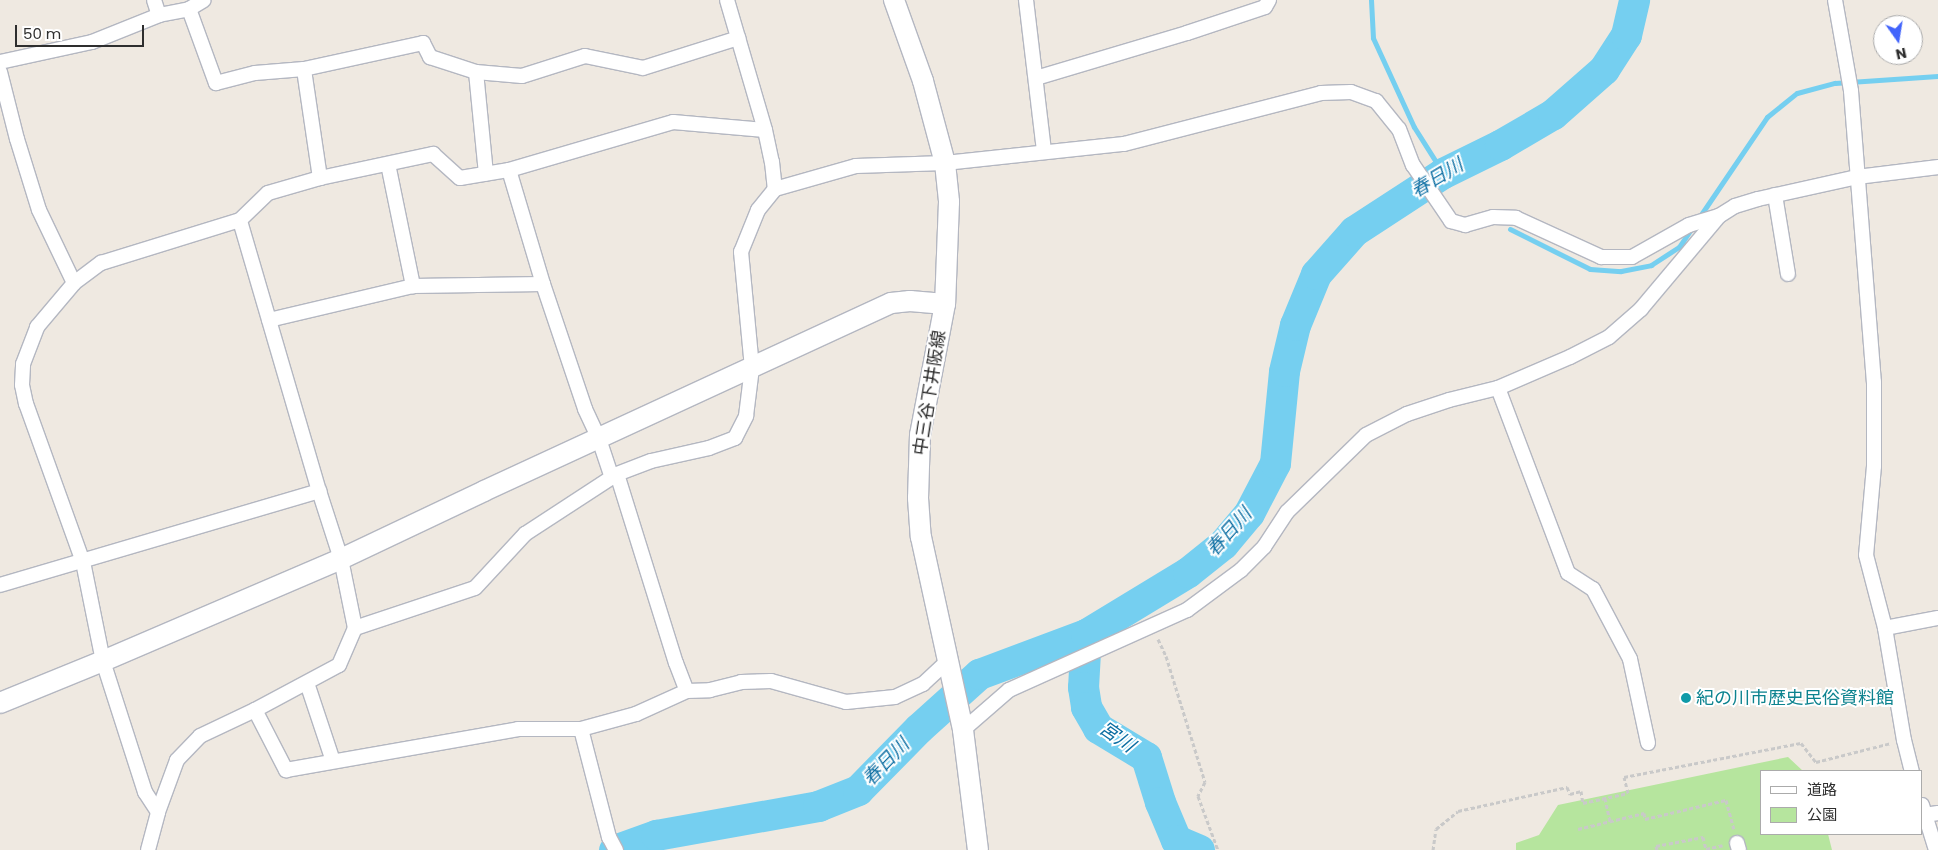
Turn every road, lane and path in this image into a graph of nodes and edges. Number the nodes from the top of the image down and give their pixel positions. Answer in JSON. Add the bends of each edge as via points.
{"nodes":[{"id":1,"x":154,"y":0,"type":"edge"},
{"id":2,"x":204,"y":0,"type":"edge"},
{"id":3,"x":727,"y":0,"type":"edge"},
{"id":4,"x":894,"y":0,"type":"edge"},
{"id":5,"x":1026,"y":0,"type":"edge"},
{"id":6,"x":1269,"y":0,"type":"edge"},
{"id":7,"x":1834,"y":0,"type":"edge"},
{"id":8,"x":189,"y":9,"type":"junction"},
{"id":9,"x":159,"y":15,"type":"junction"},
{"id":10,"x":738,"y":38,"type":"junction"},
{"id":11,"x":0,"y":62,"type":"edge"},
{"id":12,"x":304,"y":69,"type":"junction"},
{"id":13,"x":0,"y":72,"type":"edge"},
{"id":14,"x":476,"y":72,"type":"junction"},
{"id":15,"x":1036,"y":78,"type":"junction"},
{"id":16,"x":765,"y":130,"type":"junction"},
{"id":17,"x":1044,"y":152,"type":"junction"},
{"id":18,"x":945,"y":163,"type":"junction"},
{"id":19,"x":388,"y":164,"type":"junction"},
{"id":20,"x":1938,"y":167,"type":"edge"},
{"id":21,"x":509,"y":170,"type":"junction"},
{"id":22,"x":486,"y":174,"type":"junction"},
{"id":23,"x":1857,"y":177,"type":"junction"},
{"id":24,"x":320,"y":178,"type":"junction"},
{"id":25,"x":775,"y":189,"type":"junction"},
{"id":26,"x":1775,"y":195,"type":"junction"},
{"id":27,"x":1719,"y":216,"type":"junction"},
{"id":28,"x":240,"y":220,"type":"junction"},
{"id":29,"x":1788,"y":274,"type":"dead end"},
{"id":30,"x":74,"y":283,"type":"junction"},
{"id":31,"x":543,"y":284,"type":"junction"},
{"id":32,"x":413,"y":286,"type":"junction"},
{"id":33,"x":945,"y":304,"type":"junction"},
{"id":34,"x":269,"y":320,"type":"junction"},
{"id":35,"x":752,"y":368,"type":"junction"},
{"id":36,"x":1498,"y":388,"type":"junction"},
{"id":37,"x":599,"y":439,"type":"junction"},
{"id":38,"x":615,"y":476,"type":"junction"},
{"id":39,"x":319,"y":491,"type":"junction"},
{"id":40,"x":341,"y":559,"type":"junction"},
{"id":41,"x":83,"y":562,"type":"junction"},
{"id":42,"x":0,"y":585,"type":"edge"},
{"id":43,"x":1938,"y":618,"type":"edge"},
{"id":44,"x":1151,"y":626,"type":"junction"},
{"id":45,"x":355,"y":628,"type":"junction"},
{"id":46,"x":1885,"y":628,"type":"junction"},
{"id":47,"x":103,"y":661,"type":"junction"},
{"id":48,"x":948,"y":663,"type":"junction"},
{"id":49,"x":307,"y":683,"type":"junction"},
{"id":50,"x":687,"y":691,"type":"junction"},
{"id":51,"x":0,"y":702,"type":"edge"},
{"id":52,"x":255,"y":710,"type":"junction"},
{"id":53,"x":961,"y":724,"type":"junction"},
{"id":54,"x":581,"y":729,"type":"junction"},
{"id":55,"x":1904,"y":740,"type":"junction"},
{"id":56,"x":1648,"y":743,"type":"dead end"},
{"id":57,"x":332,"y":761,"type":"junction"},
{"id":58,"x":1912,"y":770,"type":"edge"},
{"id":59,"x":1605,"y":798,"type":"junction"},
{"id":60,"x":1928,"y":811,"type":"edge"},
{"id":61,"x":158,"y":812,"type":"junction"},
{"id":62,"x":1610,"y":821,"type":"junction"},
{"id":63,"x":1578,"y":829,"type":"dead end"},
{"id":64,"x":1738,"y":846,"type":"edge"},
{"id":65,"x":148,"y":850,"type":"edge"},
{"id":66,"x":616,"y":850,"type":"edge"},
{"id":67,"x":978,"y":850,"type":"edge"},
{"id":68,"x":1218,"y":850,"type":"edge"},
{"id":69,"x":1432,"y":850,"type":"edge"},
{"id":70,"x":1657,"y":850,"type":"edge"},
{"id":71,"x":1936,"y":850,"type":"edge"}],
"edges":[{"from":1,"to":9,"type":"street"},
{"from":2,"to":8,"type":"street"},
{"from":3,"to":10,"type":"street"},
{"from":4,"to":18,"type":"street","name":"中三谷下井阪線","via":[[923,81]]},
{"from":5,"to":15,"type":"street"},
{"from":6,"to":15,"type":"street","via":[[1265,7]]},
{"from":7,"to":23,"type":"street","via":[[1851,91]]},
{"from":8,"to":9,"type":"street"},
{"from":8,"to":12,"type":"street","via":[[216,83],[255,73]]},
{"from":9,"to":11,"type":"street","via":[[92,42]]},
{"from":10,"to":14,"type":"street","via":[[643,68],[585,56],[522,76]]},
{"from":10,"to":16,"type":"street"},
{"from":12,"to":14,"type":"street","via":[[423,43],[430,57]]},
{"from":12,"to":24,"type":"street"},
{"from":13,"to":30,"type":"street","via":[[39,210]]},
{"from":14,"to":22,"type":"street"},
{"from":15,"to":17,"type":"street"},
{"from":16,"to":21,"type":"street","via":[[672,122]]},
{"from":16,"to":25,"type":"street"},
{"from":17,"to":18,"type":"street"},
{"from":17,"to":27,"type":"street","via":[[1124,144],[1321,93],[1350,92],[1376,102],[1399,130],[1413,165],[1450,220],[1465,225],[1493,217],[1516,218],[1601,257],[1632,256],[1689,225]]},
{"from":18,"to":25,"type":"street","via":[[856,166]]},
{"from":18,"to":33,"type":"street","name":"中三谷下井阪線","via":[[949,202]]},
{"from":19,"to":22,"type":"street","via":[[432,154],[460,178]]},
{"from":19,"to":24,"type":"street"},
{"from":19,"to":32,"type":"street"},
{"from":20,"to":23,"type":"street"},
{"from":21,"to":22,"type":"street"},
{"from":21,"to":31,"type":"street"},
{"from":23,"to":26,"type":"street"},
{"from":23,"to":46,"type":"street","via":[[1874,382],[1874,466],[1866,555]]},
{"from":24,"to":28,"type":"street","via":[[268,193]]},
{"from":25,"to":35,"type":"street","via":[[758,210],[741,252]]},
{"from":26,"to":27,"type":"street","via":[[1735,206]]},
{"from":26,"to":29,"type":"street"},
{"from":27,"to":36,"type":"street","via":[[1641,309],[1609,337]]},
{"from":28,"to":30,"type":"street","via":[[101,263]]},
{"from":28,"to":34,"type":"street"},
{"from":30,"to":41,"type":"street","via":[[37,327],[24,364],[22,385]]},
{"from":31,"to":32,"type":"street"},
{"from":31,"to":37,"type":"street","via":[[585,409]]},
{"from":32,"to":34,"type":"street"},
{"from":33,"to":35,"type":"street","via":[[891,303]]},
{"from":33,"to":48,"type":"street","name":"中三谷下井阪線","via":[[920,435],[918,498],[922,537]]},
{"from":34,"to":39,"type":"street"},
{"from":35,"to":37,"type":"street"},
{"from":35,"to":38,"type":"street","via":[[746,416],[735,438],[710,448],[651,461]]},
{"from":36,"to":44,"type":"street","via":[[1407,414],[1366,435],[1287,512],[1264,547],[1241,570],[1187,610]]},
{"from":36,"to":56,"type":"street","via":[[1568,573],[1593,589],[1630,659]]},
{"from":37,"to":38,"type":"street"},
{"from":37,"to":40,"type":"street"},
{"from":38,"to":45,"type":"street","via":[[525,534],[475,588]]},
{"from":38,"to":50,"type":"street"},
{"from":39,"to":40,"type":"street"},
{"from":39,"to":41,"type":"street"},
{"from":40,"to":45,"type":"street"},
{"from":40,"to":47,"type":"street"},
{"from":41,"to":42,"type":"street"},
{"from":41,"to":47,"type":"street"},
{"from":43,"to":46,"type":"street"},
{"from":44,"to":53,"type":"street","via":[[1009,690]]},
{"from":44,"to":68,"type":"path","via":[[1166,656],[1205,782],[1198,796]]},
{"from":45,"to":49,"type":"street","via":[[339,665]]},
{"from":46,"to":55,"type":"street"},
{"from":47,"to":51,"type":"street"},
{"from":47,"to":61,"type":"street","via":[[145,792]]},
{"from":48,"to":50,"type":"street","via":[[923,684],[895,697],[846,702],[770,681]]},
{"from":48,"to":53,"type":"street","name":"中三谷下井阪線"},
{"from":49,"to":52,"type":"street"},
{"from":49,"to":57,"type":"street"},
{"from":50,"to":54,"type":"street","via":[[636,714]]},
{"from":52,"to":57,"type":"street","via":[[286,770]]},
{"from":52,"to":61,"type":"street","via":[[200,736],[177,760]]},
{"from":53,"to":67,"type":"street","name":"中三谷下井阪線"},
{"from":54,"to":57,"type":"street","via":[[518,729]]},
{"from":54,"to":66,"type":"street","via":[[609,837]]},
{"from":55,"to":58,"type":"street"},
{"from":55,"to":59,"type":"path","via":[[1816,762],[1801,743],[1682,765],[1624,777],[1628,793]]},
{"from":59,"to":62,"type":"path"},
{"from":59,"to":69,"type":"path","via":[[1583,803],[1581,791],[1570,794],[1567,787],[1458,811],[1436,829]]},
{"from":60,"to":71,"type":"street"},
{"from":61,"to":65,"type":"street"},
{"from":62,"to":63,"type":"path"},
{"from":62,"to":64,"type":"path","via":[[1644,813],[1645,818],[1726,800]]},
{"from":64,"to":70,"type":"path","via":[[1706,849],[1703,837],[1656,846]]}]}
